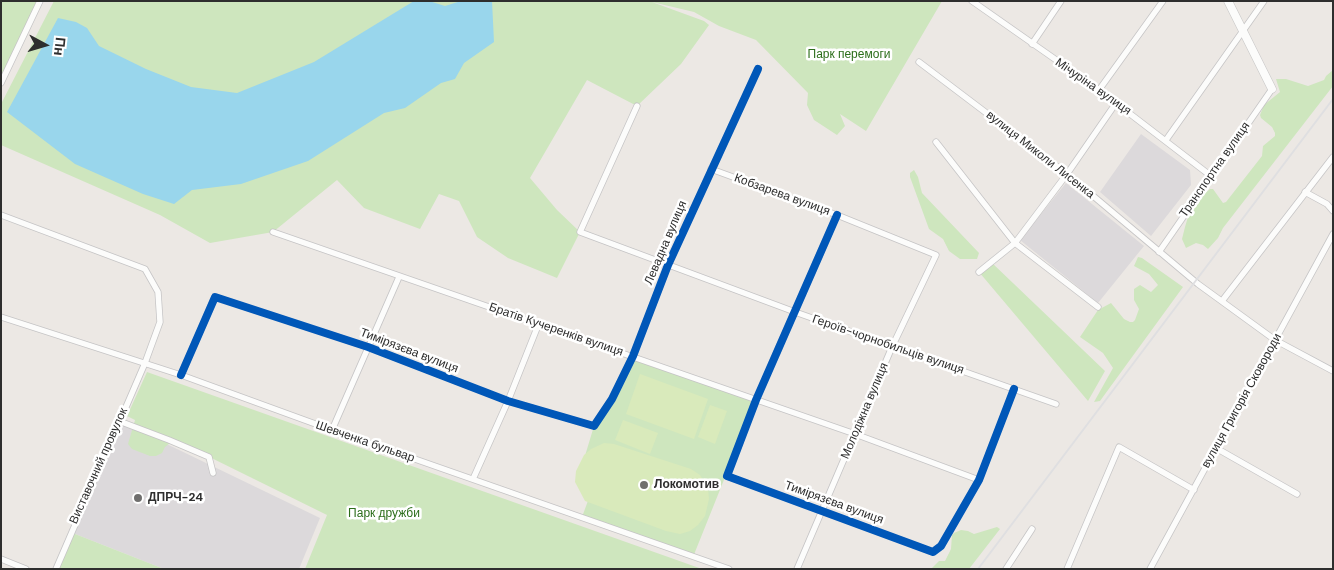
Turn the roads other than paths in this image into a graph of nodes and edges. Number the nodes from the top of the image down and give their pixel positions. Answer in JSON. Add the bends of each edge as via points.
{"nodes":[{"id":1,"x":40,"y":1,"type":"edge"},
{"id":2,"x":972,"y":1,"type":"edge"},
{"id":3,"x":1061,"y":1,"type":"edge"},
{"id":4,"x":1163,"y":1,"type":"edge"},
{"id":5,"x":1228,"y":1,"type":"edge"},
{"id":6,"x":1264,"y":1,"type":"edge"},
{"id":7,"x":1243,"y":29,"type":"junction"},
{"id":8,"x":1032,"y":44,"type":"junction"},
{"id":9,"x":919,"y":62,"type":"dead end"},
{"id":10,"x":758,"y":68,"type":"dead end"},
{"id":11,"x":1,"y":83,"type":"edge"},
{"id":12,"x":1272,"y":88,"type":"joint"},
{"id":13,"x":1099,"y":90,"type":"junction"},
{"id":14,"x":1116,"y":103,"type":"junction"},
{"id":15,"x":637,"y":106,"type":"dead end"},
{"id":16,"x":1166,"y":140,"type":"junction"},
{"id":17,"x":936,"y":142,"type":"dead end"},
{"id":18,"x":1333,"y":157,"type":"edge"},
{"id":19,"x":711,"y":169,"type":"junction"},
{"id":20,"x":1067,"y":174,"type":"junction"},
{"id":21,"x":1211,"y":176,"type":"junction"},
{"id":22,"x":1305,"y":192,"type":"junction"},
{"id":23,"x":1333,"y":211,"type":"edge"},
{"id":24,"x":1,"y":215,"type":"edge"},
{"id":25,"x":837,"y":215,"type":"junction"},
{"id":26,"x":273,"y":232,"type":"dead end"},
{"id":27,"x":1333,"y":234,"type":"edge"},
{"id":28,"x":1015,"y":243,"type":"junction"},
{"id":29,"x":1159,"y":252,"type":"junction"},
{"id":30,"x":936,"y":255,"type":"joint"},
{"id":31,"x":668,"y":265,"type":"junction"},
{"id":32,"x":979,"y":272,"type":"dead end"},
{"id":33,"x":399,"y":277,"type":"junction"},
{"id":34,"x":1222,"y":301,"type":"junction"},
{"id":35,"x":1098,"y":307,"type":"dead end"},
{"id":36,"x":795,"y":312,"type":"junction"},
{"id":37,"x":1,"y":317,"type":"edge"},
{"id":38,"x":539,"y":323,"type":"junction"},
{"id":39,"x":1276,"y":340,"type":"junction"},
{"id":40,"x":368,"y":346,"type":"junction"},
{"id":41,"x":892,"y":347,"type":"junction"},
{"id":42,"x":633,"y":356,"type":"junction"},
{"id":43,"x":145,"y":363,"type":"junction"},
{"id":44,"x":1333,"y":371,"type":"edge"},
{"id":45,"x":181,"y":375,"type":"junction"},
{"id":46,"x":1014,"y":389,"type":"junction"},
{"id":47,"x":756,"y":400,"type":"junction"},
{"id":48,"x":508,"y":401,"type":"junction"},
{"id":49,"x":1056,"y":404,"type":"dead end"},
{"id":50,"x":120,"y":421,"type":"junction"},
{"id":51,"x":594,"y":426,"type":"joint"},
{"id":52,"x":332,"y":430,"type":"junction"},
{"id":53,"x":855,"y":434,"type":"junction"},
{"id":54,"x":1216,"y":448,"type":"junction"},
{"id":55,"x":214,"y":473,"type":"dead end"},
{"id":56,"x":473,"y":479,"type":"junction"},
{"id":57,"x":979,"y":480,"type":"junction"},
{"id":58,"x":1194,"y":490,"type":"junction"},
{"id":59,"x":1297,"y":494,"type":"dead end"},
{"id":60,"x":821,"y":510,"type":"junction"},
{"id":61,"x":1032,"y":529,"type":"dead end"},
{"id":62,"x":1,"y":559,"type":"edge"},
{"id":63,"x":26,"y":569,"type":"edge"},
{"id":64,"x":56,"y":569,"type":"edge"},
{"id":65,"x":729,"y":569,"type":"edge"},
{"id":66,"x":797,"y":569,"type":"edge"},
{"id":67,"x":1006,"y":569,"type":"edge"},
{"id":68,"x":1067,"y":569,"type":"edge"},
{"id":69,"x":1150,"y":569,"type":"edge"}],
"edges":[{"from":1,"to":11,"type":"street"},
{"from":2,"to":8,"type":"street","name":"Мічуріна вулиця"},
{"from":3,"to":8,"type":"street"},
{"from":4,"to":13,"type":"street"},
{"from":5,"to":7,"type":"street"},
{"from":6,"to":7,"type":"street"},
{"from":7,"to":12,"type":"street"},
{"from":7,"to":16,"type":"street"},
{"from":8,"to":13,"type":"street","name":"Мічуріна вулиця"},
{"from":9,"to":20,"type":"street","name":"вулиця Миколи Лисенка"},
{"from":10,"to":19,"type":"street","name":"Левадна вулиця"},
{"from":12,"to":21,"type":"street","name":"Транспортна вулиця"},
{"from":13,"to":14,"type":"street","name":"Мічуріна вулиця"},
{"from":14,"to":16,"type":"street","name":"Мічуріна вулиця"},
{"from":14,"to":20,"type":"street"},
{"from":15,"to":31,"type":"street","name":"Героїв-чорнобильців вулиця","via":[[580,232]]},
{"from":16,"to":21,"type":"street","name":"Мічуріна вулиця"},
{"from":17,"to":28,"type":"street"},
{"from":18,"to":22,"type":"street"},
{"from":19,"to":25,"type":"street","name":"Кобзарева вулиця"},
{"from":19,"to":31,"type":"street","name":"Левадна вулиця"},
{"from":20,"to":28,"type":"street"},
{"from":20,"to":29,"type":"street","name":"вулиця Миколи Лисенка"},
{"from":21,"to":29,"type":"street","name":"Транспортна вулиця"},
{"from":22,"to":23,"type":"street"},
{"from":22,"to":34,"type":"street"},
{"from":24,"to":43,"type":"street","name":"Виставочний провулок","via":[[145,269],[158,292],[160,322]]},
{"from":25,"to":30,"type":"street","name":"Кобзарева вулиця"},
{"from":25,"to":36,"type":"street"},
{"from":26,"to":33,"type":"street","name":"Братів Кучеренків вулиця"},
{"from":27,"to":39,"type":"street","name":"вулиця Григорія Сковороди"},
{"from":28,"to":32,"type":"street"},
{"from":28,"to":35,"type":"street"},
{"from":29,"to":34,"type":"street","name":"вулиця Миколи Лисенка"},
{"from":30,"to":41,"type":"street","name":"Молодіжна вулиця"},
{"from":31,"to":36,"type":"street","name":"Героїв-чорнобильців вулиця"},
{"from":31,"to":42,"type":"street","name":"Левадна вулиця"},
{"from":33,"to":38,"type":"street","name":"Братів Кучеренків вулиця"},
{"from":33,"to":40,"type":"street"},
{"from":34,"to":39,"type":"street","name":"вулиця Миколи Лисенка"},
{"from":36,"to":41,"type":"street","name":"Героїв-чорнобильців вулиця"},
{"from":36,"to":47,"type":"street"},
{"from":37,"to":43,"type":"street","name":"Шевченка бульвар"},
{"from":38,"to":42,"type":"street","name":"Братів Кучеренків вулиця"},
{"from":38,"to":48,"type":"street"},
{"from":39,"to":44,"type":"street","name":"вулиця Миколи Лисенка"},
{"from":39,"to":54,"type":"street","name":"вулиця Григорія Сковороди"},
{"from":40,"to":45,"type":"street","name":"Тимірязєва вулиця","via":[[215,297]]},
{"from":40,"to":48,"type":"street","name":"Тимірязєва вулиця"},
{"from":40,"to":52,"type":"street"},
{"from":41,"to":46,"type":"street","name":"Героїв-чорнобильців вулиця"},
{"from":41,"to":53,"type":"street","name":"Молодіжна вулиця"},
{"from":42,"to":47,"type":"street","name":"Братів Кучеренків вулиця"},
{"from":42,"to":51,"type":"street","name":"Левадна вулиця","via":[[612,399]]},
{"from":43,"to":45,"type":"street","name":"Шевченка бульвар"},
{"from":43,"to":50,"type":"street","name":"Виставочний провулок"},
{"from":45,"to":52,"type":"street","name":"Шевченка бульвар"},
{"from":46,"to":49,"type":"street","name":"Героїв-чорнобильців вулиця"},
{"from":46,"to":57,"type":"street"},
{"from":47,"to":53,"type":"street","name":"Братів Кучеренків вулиця"},
{"from":47,"to":60,"type":"street","name":"Тимірязєва вулиця","via":[[727,476]]},
{"from":48,"to":51,"type":"street","name":"Тимірязєва вулиця"},
{"from":48,"to":56,"type":"street"},
{"from":50,"to":55,"type":"street","via":[[209,457]]},
{"from":50,"to":64,"type":"street","name":"Виставочний провулок"},
{"from":52,"to":56,"type":"street","name":"Шевченка бульвар"},
{"from":53,"to":57,"type":"street","name":"Братів Кучеренків вулиця"},
{"from":53,"to":60,"type":"street","name":"Молодіжна вулиця"},
{"from":54,"to":58,"type":"street","name":"вулиця Григорія Сковороди"},
{"from":54,"to":59,"type":"street"},
{"from":56,"to":65,"type":"street","name":"Шевченка бульвар"},
{"from":57,"to":60,"type":"street","name":"Тимірязєва вулиця","via":[[941,546],[933,552]]},
{"from":58,"to":68,"type":"street","via":[[1119,447]]},
{"from":58,"to":69,"type":"street","name":"вулиця Григорія Сковороди"},
{"from":60,"to":66,"type":"street","name":"Молодіжна вулиця"},
{"from":61,"to":67,"type":"street"},
{"from":62,"to":63,"type":"street"}]}
